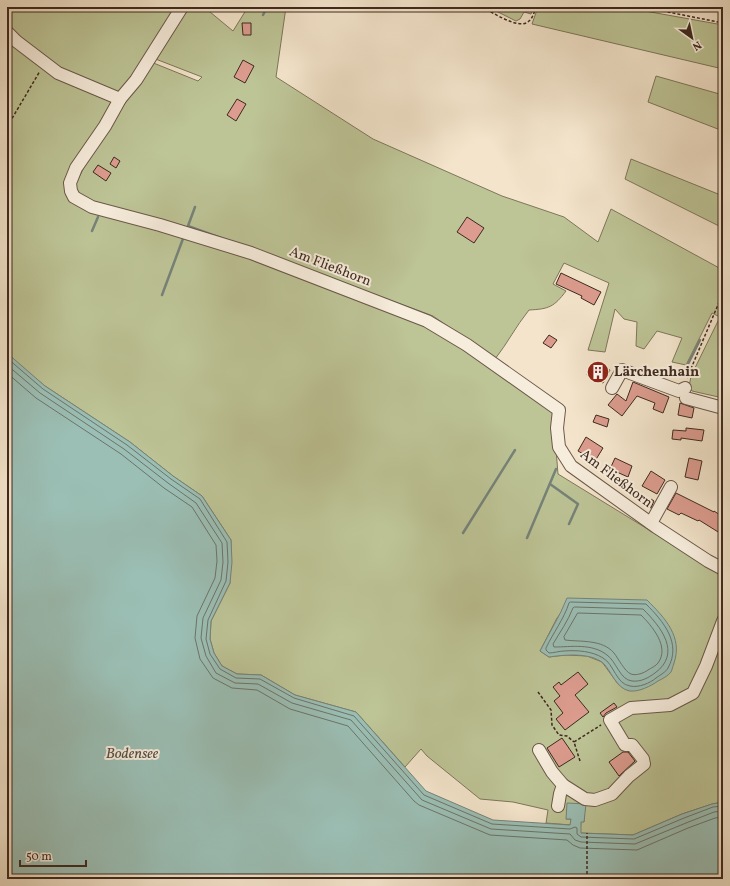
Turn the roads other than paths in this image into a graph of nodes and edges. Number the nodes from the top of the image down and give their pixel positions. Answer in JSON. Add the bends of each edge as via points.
{"nodes":[{"id":1,"x":182,"y":7,"type":"edge"},
{"id":2,"x":7,"y":32,"type":"edge"},
{"id":3,"x":120,"y":99,"type":"junction"},
{"id":4,"x":612,"y":388,"type":"dead end"},
{"id":5,"x":723,"y":408,"type":"edge"},
{"id":6,"x":671,"y":487,"type":"dead end"},
{"id":7,"x":651,"y":523,"type":"junction"},
{"id":8,"x":723,"y":568,"type":"edge"},
{"id":9,"x":723,"y":620,"type":"edge"},
{"id":10,"x":539,"y":750,"type":"dead end"},
{"id":11,"x":563,"y":785,"type":"junction"},
{"id":12,"x":558,"y":806,"type":"dead end"}],
"edges":[{"from":1,"to":3,"type":"street","via":[[136,80]]},
{"from":2,"to":3,"type":"street","via":[[58,73]]},
{"from":3,"to":7,"type":"street","name":"Am Fließhorn","via":[[76,168],[70,183],[70,191],[74,197],[92,207],[251,253],[427,321],[484,356],[559,410],[556,428],[559,447],[571,466]]},
{"from":4,"to":5,"type":"street","via":[[622,370]]},
{"from":6,"to":7,"type":"street"},
{"from":7,"to":8,"type":"street","name":"Am Fließhorn","via":[[708,561]]},
{"from":9,"to":11,"type":"street","via":[[693,692],[670,705],[631,708],[610,720],[625,745],[632,745],[644,764],[612,794],[595,800],[585,799]]},
{"from":10,"to":11,"type":"street"},
{"from":11,"to":12,"type":"street"}]}
